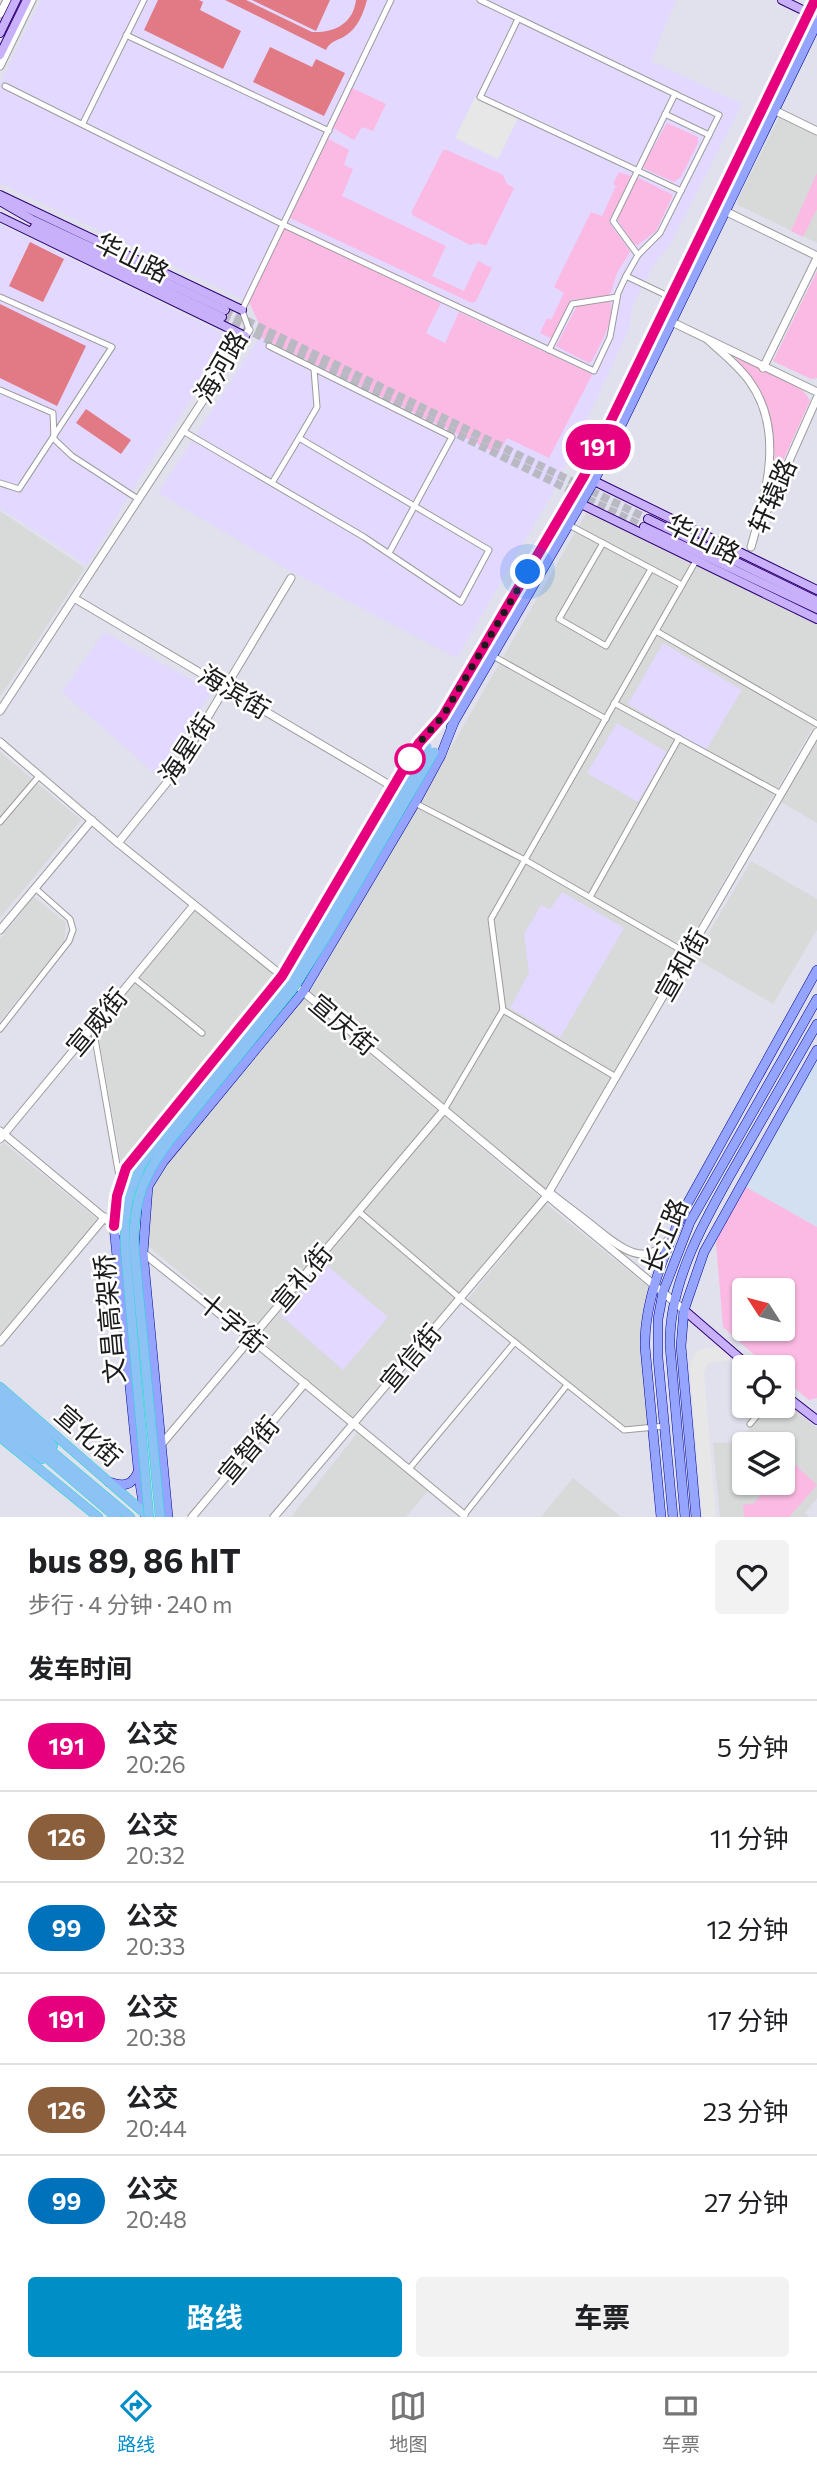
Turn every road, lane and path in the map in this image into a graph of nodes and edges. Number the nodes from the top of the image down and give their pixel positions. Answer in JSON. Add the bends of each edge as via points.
{"nodes":[{"id":1,"x":7,"y":0,"type":"edge"},
{"id":2,"x":16,"y":0,"type":"edge"},
{"id":3,"x":27,"y":0,"type":"edge"},
{"id":4,"x":32,"y":0,"type":"edge"},
{"id":5,"x":144,"y":0,"type":"edge"},
{"id":6,"x":391,"y":0,"type":"edge"},
{"id":7,"x":480,"y":0,"type":"edge"},
{"id":8,"x":782,"y":0,"type":"edge"},
{"id":9,"x":814,"y":1,"type":"edge"},
{"id":10,"x":0,"y":14,"type":"edge"},
{"id":11,"x":813,"y":15,"type":"edge"},
{"id":12,"x":518,"y":19,"type":"junction"},
{"id":13,"x":817,"y":23,"type":"edge"},
{"id":14,"x":0,"y":33,"type":"edge"},
{"id":15,"x":127,"y":35,"type":"junction"},
{"id":16,"x":0,"y":55,"type":"edge"},
{"id":17,"x":0,"y":65,"type":"edge"},
{"id":18,"x":5,"y":86,"type":"dead end"},
{"id":19,"x":675,"y":94,"type":"junction"},
{"id":20,"x":774,"y":110,"type":"junction"},
{"id":21,"x":665,"y":114,"type":"junction"},
{"id":22,"x":83,"y":123,"type":"junction"},
{"id":23,"x":329,"y":131,"type":"junction"},
{"id":24,"x":817,"y":131,"type":"edge"},
{"id":25,"x":709,"y":135,"type":"junction"},
{"id":26,"x":637,"y":171,"type":"junction"},
{"id":27,"x":681,"y":191,"type":"junction"},
{"id":28,"x":0,"y":195,"type":"edge"},
{"id":29,"x":0,"y":201,"type":"edge"},
{"id":30,"x":726,"y":211,"type":"junction"},
{"id":31,"x":0,"y":215,"type":"edge"},
{"id":32,"x":282,"y":224,"type":"junction"},
{"id":33,"x":638,"y":255,"type":"junction"},
{"id":34,"x":817,"y":257,"type":"edge"},
{"id":35,"x":626,"y":276,"type":"junction"},
{"id":36,"x":0,"y":297,"type":"edge"},
{"id":37,"x":617,"y":297,"type":"junction"},
{"id":38,"x":670,"y":297,"type":"junction"},
{"id":39,"x":243,"y":310,"type":"junction"},
{"id":40,"x":672,"y":322,"type":"junction"},
{"id":41,"x":247,"y":333,"type":"junction"},
{"id":42,"x":708,"y":340,"type":"junction"},
{"id":43,"x":269,"y":346,"type":"dead end"},
{"id":44,"x":550,"y":350,"type":"junction"},
{"id":45,"x":763,"y":368,"type":"junction"},
{"id":46,"x":314,"y":369,"type":"junction"},
{"id":47,"x":0,"y":390,"type":"edge"},
{"id":48,"x":817,"y":392,"type":"edge"},
{"id":49,"x":817,"y":398,"type":"edge"},
{"id":50,"x":183,"y":431,"type":"junction"},
{"id":51,"x":299,"y":438,"type":"junction"},
{"id":52,"x":54,"y":439,"type":"junction"},
{"id":53,"x":584,"y":476,"type":"junction"},
{"id":54,"x":594,"y":481,"type":"junction"},
{"id":55,"x":0,"y":483,"type":"edge"},
{"id":56,"x":272,"y":483,"type":"junction"},
{"id":57,"x":138,"y":499,"type":"junction"},
{"id":58,"x":571,"y":500,"type":"junction"},
{"id":59,"x":414,"y":504,"type":"junction"},
{"id":60,"x":581,"y":504,"type":"junction"},
{"id":61,"x":569,"y":525,"type":"junction"},
{"id":62,"x":603,"y":543,"type":"junction"},
{"id":63,"x":751,"y":547,"type":"junction"},
{"id":64,"x":389,"y":553,"type":"junction"},
{"id":65,"x":746,"y":556,"type":"junction"},
{"id":66,"x":697,"y":559,"type":"junction"},
{"id":67,"x":651,"y":569,"type":"junction"},
{"id":68,"x":291,"y":578,"type":"dead end"},
{"id":69,"x":682,"y":585,"type":"junction"},
{"id":70,"x":817,"y":590,"type":"edge"},
{"id":71,"x":74,"y":598,"type":"junction"},
{"id":72,"x":817,"y":601,"type":"edge"},
{"id":73,"x":817,"y":609,"type":"edge"},
{"id":74,"x":817,"y":618,"type":"edge"},
{"id":75,"x":656,"y":631,"type":"junction"},
{"id":76,"x":493,"y":656,"type":"junction"},
{"id":77,"x":226,"y":688,"type":"junction"},
{"id":78,"x":614,"y":703,"type":"junction"},
{"id":79,"x":0,"y":711,"type":"edge"},
{"id":80,"x":443,"y":716,"type":"junction"},
{"id":81,"x":606,"y":719,"type":"junction"},
{"id":82,"x":454,"y":722,"type":"junction"},
{"id":83,"x":817,"y":724,"type":"edge"},
{"id":84,"x":817,"y":732,"type":"edge"},
{"id":85,"x":679,"y":738,"type":"junction"},
{"id":86,"x":0,"y":742,"type":"edge"},
{"id":87,"x":430,"y":750,"type":"junction"},
{"id":88,"x":40,"y":775,"type":"junction"},
{"id":89,"x":393,"y":787,"type":"junction"},
{"id":90,"x":781,"y":794,"type":"junction"},
{"id":91,"x":415,"y":803,"type":"junction"},
{"id":92,"x":92,"y":820,"type":"junction"},
{"id":93,"x":0,"y":822,"type":"edge"},
{"id":94,"x":118,"y":843,"type":"junction"},
{"id":95,"x":525,"y":860,"type":"junction"},
{"id":96,"x":35,"y":888,"type":"junction"},
{"id":97,"x":590,"y":897,"type":"junction"},
{"id":98,"x":194,"y":905,"type":"junction"},
{"id":99,"x":0,"y":930,"type":"edge"},
{"id":100,"x":688,"y":954,"type":"junction"},
{"id":101,"x":817,"y":970,"type":"edge"},
{"id":102,"x":282,"y":976,"type":"junction"},
{"id":103,"x":134,"y":978,"type":"junction"},
{"id":104,"x":805,"y":990,"type":"junction"},
{"id":105,"x":303,"y":992,"type":"junction"},
{"id":106,"x":817,"y":998,"type":"edge"},
{"id":107,"x":503,"y":1010,"type":"junction"},
{"id":108,"x":817,"y":1024,"type":"edge"},
{"id":109,"x":93,"y":1027,"type":"junction"},
{"id":110,"x":0,"y":1029,"type":"edge"},
{"id":111,"x":202,"y":1033,"type":"dead end"},
{"id":112,"x":817,"y":1050,"type":"edge"},
{"id":113,"x":616,"y":1077,"type":"junction"},
{"id":114,"x":444,"y":1110,"type":"junction"},
{"id":115,"x":1,"y":1135,"type":"edge"},
{"id":116,"x":120,"y":1182,"type":"junction"},
{"id":117,"x":548,"y":1195,"type":"junction"},
{"id":118,"x":358,"y":1211,"type":"junction"},
{"id":119,"x":105,"y":1217,"type":"junction"},
{"id":120,"x":114,"y":1226,"type":"junction"},
{"id":121,"x":673,"y":1234,"type":"junction"},
{"id":122,"x":143,"y":1253,"type":"junction"},
{"id":123,"x":656,"y":1285,"type":"junction"},
{"id":124,"x":663,"y":1293,"type":"junction"},
{"id":125,"x":461,"y":1299,"type":"junction"},
{"id":126,"x":674,"y":1302,"type":"junction"},
{"id":127,"x":684,"y":1310,"type":"junction"},
{"id":128,"x":251,"y":1339,"type":"junction"},
{"id":129,"x":0,"y":1342,"type":"edge"},
{"id":130,"x":515,"y":1342,"type":"junction"},
{"id":131,"x":736,"y":1355,"type":"edge"},
{"id":132,"x":305,"y":1383,"type":"junction"},
{"id":133,"x":567,"y":1385,"type":"junction"},
{"id":134,"x":0,"y":1387,"type":"edge"},
{"id":135,"x":0,"y":1398,"type":"edge"},
{"id":136,"x":795,"y":1403,"type":"edge"},
{"id":137,"x":0,"y":1408,"type":"edge"},
{"id":138,"x":0,"y":1418,"type":"edge"},
{"id":139,"x":755,"y":1418,"type":"edge"},
{"id":140,"x":817,"y":1420,"type":"edge"},
{"id":141,"x":355,"y":1424,"type":"junction"},
{"id":142,"x":750,"y":1424,"type":"dead end"},
{"id":143,"x":667,"y":1426,"type":"junction"},
{"id":144,"x":0,"y":1427,"type":"edge"},
{"id":145,"x":653,"y":1427,"type":"junction"},
{"id":146,"x":0,"y":1437,"type":"edge"},
{"id":147,"x":160,"y":1447,"type":"junction"},
{"id":148,"x":409,"y":1469,"type":"junction"},
{"id":149,"x":138,"y":1472,"type":"junction"},
{"id":150,"x":76,"y":1476,"type":"junction"},
{"id":151,"x":107,"y":1481,"type":"junction"},
{"id":152,"x":464,"y":1515,"type":"joint"},
{"id":153,"x":147,"y":1516,"type":"edge"},
{"id":154,"x":98,"y":1517,"type":"edge"},
{"id":155,"x":116,"y":1517,"type":"edge"},
{"id":156,"x":130,"y":1517,"type":"edge"},
{"id":157,"x":159,"y":1517,"type":"edge"},
{"id":158,"x":167,"y":1517,"type":"edge"},
{"id":159,"x":192,"y":1517,"type":"edge"},
{"id":160,"x":274,"y":1517,"type":"edge"},
{"id":161,"x":661,"y":1517,"type":"edge"},
{"id":162,"x":673,"y":1517,"type":"edge"},
{"id":163,"x":685,"y":1517,"type":"edge"},
{"id":164,"x":696,"y":1517,"type":"edge"}],
"edges":[{"from":1,"to":10,"type":"street"},
{"from":2,"to":14,"type":"main road"},
{"from":3,"to":16,"type":"main road"},
{"from":4,"to":17,"type":"street"},
{"from":5,"to":15,"type":"street"},
{"from":6,"to":23,"type":"street","name":"海河路"},
{"from":7,"to":12,"type":"street"},
{"from":8,"to":11,"type":"main road"},
{"from":9,"to":11,"type":"main road"},
{"from":11,"to":38,"type":"main road"},
{"from":12,"to":19,"type":"street"},
{"from":12,"to":26,"type":"street","via":[[480,97]]},
{"from":13,"to":20,"type":"main road"},
{"from":15,"to":22,"type":"street"},
{"from":15,"to":23,"type":"street"},
{"from":18,"to":22,"type":"street"},
{"from":19,"to":21,"type":"street"},
{"from":19,"to":25,"type":"street","via":[[719,114]]},
{"from":20,"to":24,"type":"street"},
{"from":20,"to":30,"type":"main road"},
{"from":21,"to":25,"type":"street"},
{"from":21,"to":26,"type":"street"},
{"from":22,"to":32,"type":"street"},
{"from":23,"to":32,"type":"street","name":"海河路"},
{"from":25,"to":27,"type":"street"},
{"from":26,"to":27,"type":"street"},
{"from":26,"to":33,"type":"street","via":[[613,221]]},
{"from":27,"to":33,"type":"street","via":[[660,233]]},
{"from":28,"to":39,"type":"main road"},
{"from":29,"to":31,"type":"main road","name":"华山路","via":[[223,313]]},
{"from":30,"to":34,"type":"street"},
{"from":30,"to":40,"type":"main road"},
{"from":31,"to":41,"type":"main road","name":"华山路"},
{"from":32,"to":39,"type":"street","name":"海河路"},
{"from":32,"to":44,"type":"street"},
{"from":33,"to":35,"type":"street"},
{"from":34,"to":45,"type":"street"},
{"from":35,"to":37,"type":"street"},
{"from":35,"to":38,"type":"street"},
{"from":36,"to":52,"type":"street","via":[[112,347]]},
{"from":37,"to":44,"type":"street","via":[[572,304]]},
{"from":37,"to":44,"type":"street","via":[[610,337],[594,371]]},
{"from":38,"to":53,"type":"main road"},
{"from":39,"to":41,"type":"street","name":"海河路"},
{"from":40,"to":42,"type":"street"},
{"from":40,"to":54,"type":"main road"},
{"from":41,"to":50,"type":"street","name":"海河路"},
{"from":42,"to":45,"type":"street"},
{"from":42,"to":63,"type":"street","via":[[749,381],[765,413],[769,467]]},
{"from":43,"to":46,"type":"street"},
{"from":45,"to":48,"type":"street"},
{"from":46,"to":51,"type":"street","via":[[317,407]]},
{"from":46,"to":59,"type":"street","via":[[452,437]]},
{"from":47,"to":52,"type":"street","via":[[53,413]]},
{"from":49,"to":63,"type":"street","name":"轩辕路"},
{"from":50,"to":56,"type":"street"},
{"from":50,"to":57,"type":"street","name":"海河路"},
{"from":51,"to":56,"type":"street"},
{"from":51,"to":59,"type":"street"},
{"from":52,"to":55,"type":"street","via":[[19,489]]},
{"from":52,"to":57,"type":"street"},
{"from":53,"to":54,"type":"main road","name":"华山路"},
{"from":53,"to":58,"type":"main road"},
{"from":54,"to":60,"type":"main road"},
{"from":54,"to":65,"type":"main road","name":"华山路"},
{"from":56,"to":64,"type":"street"},
{"from":57,"to":71,"type":"street","name":"海河路"},
{"from":58,"to":60,"type":"main road","name":"华山路"},
{"from":58,"to":80,"type":"main road"},
{"from":59,"to":64,"type":"street"},
{"from":59,"to":64,"type":"street","via":[[489,550],[461,602]]},
{"from":60,"to":61,"type":"main road"},
{"from":60,"to":66,"type":"main road","name":"华山路"},
{"from":61,"to":62,"type":"street"},
{"from":61,"to":76,"type":"main road"},
{"from":62,"to":67,"type":"street"},
{"from":62,"to":67,"type":"street","via":[[559,618],[606,646]]},
{"from":63,"to":65,"type":"street","name":"轩辕路"},
{"from":65,"to":70,"type":"main road","name":"华山路"},
{"from":66,"to":69,"type":"street"},
{"from":66,"to":74,"type":"main road","name":"华山路"},
{"from":67,"to":69,"type":"street"},
{"from":68,"to":77,"type":"street","name":"海星街"},
{"from":69,"to":75,"type":"street"},
{"from":71,"to":77,"type":"street","name":"海滨街"},
{"from":71,"to":79,"type":"street","name":"海河路"},
{"from":72,"to":73,"type":"main road","via":[[646,523]]},
{"from":75,"to":78,"type":"street"},
{"from":75,"to":83,"type":"street"},
{"from":76,"to":81,"type":"street"},
{"from":76,"to":82,"type":"main road"},
{"from":77,"to":89,"type":"street","name":"海滨街"},
{"from":77,"to":94,"type":"street","name":"海星街","via":[[173,775]]},
{"from":78,"to":81,"type":"street"},
{"from":78,"to":85,"type":"street"},
{"from":80,"to":87,"type":"main road"},
{"from":80,"to":89,"type":"main road","via":[[419,743]]},
{"from":81,"to":95,"type":"street"},
{"from":82,"to":87,"type":"main road"},
{"from":82,"to":91,"type":"main road"},
{"from":84,"to":90,"type":"street","name":"宣和街"},
{"from":85,"to":90,"type":"street"},
{"from":85,"to":97,"type":"street"},
{"from":86,"to":88,"type":"street","name":"宣庆街"},
{"from":87,"to":153,"type":"highway","name":"文昌高架桥","bridge":true,"via":[[296,968],[161,1138],[135,1178],[124,1238]]},
{"from":87,"to":157,"type":"highway","name":"文昌高架桥","bridge":true,"via":[[292,990],[155,1159],[140,1189],[133,1227],[134,1256]]},
{"from":88,"to":92,"type":"street","name":"宣庆街"},
{"from":88,"to":93,"type":"street"},
{"from":89,"to":102,"type":"main road"},
{"from":90,"to":100,"type":"street","name":"宣和街"},
{"from":91,"to":95,"type":"street"},
{"from":91,"to":105,"type":"main road"},
{"from":92,"to":94,"type":"street","name":"宣庆街"},
{"from":92,"to":96,"type":"street"},
{"from":94,"to":98,"type":"street","name":"宣庆街"},
{"from":95,"to":97,"type":"street"},
{"from":95,"to":107,"type":"street","via":[[491,919]]},
{"from":96,"to":99,"type":"street"},
{"from":96,"to":110,"type":"street","via":[[70,919],[73,930]]},
{"from":97,"to":100,"type":"street"},
{"from":98,"to":102,"type":"street","name":"宣庆街"},
{"from":98,"to":103,"type":"street","name":"宣威街"},
{"from":100,"to":113,"type":"street","name":"宣和街"},
{"from":101,"to":104,"type":"main road"},
{"from":102,"to":105,"type":"street","name":"宣庆街"},
{"from":102,"to":116,"type":"main road","via":[[126,1168]]},
{"from":103,"to":109,"type":"street","name":"宣威街"},
{"from":103,"to":111,"type":"street"},
{"from":104,"to":106,"type":"main road"},
{"from":104,"to":121,"type":"main road"},
{"from":105,"to":114,"type":"street","name":"宣庆街"},
{"from":105,"to":122,"type":"main road","via":[[148,1186]]},
{"from":106,"to":124,"type":"main road","name":"长江路","via":[[690,1222]]},
{"from":107,"to":113,"type":"street"},
{"from":107,"to":114,"type":"street"},
{"from":108,"to":126,"type":"main road","name":"长江路","via":[[707,1217]]},
{"from":109,"to":115,"type":"street","name":"宣威街"},
{"from":109,"to":116,"type":"street"},
{"from":112,"to":127,"type":"main road","via":[[704,1252]]},
{"from":113,"to":117,"type":"street","name":"宣和街"},
{"from":114,"to":117,"type":"street","name":"宣庆街"},
{"from":114,"to":118,"type":"street","name":"宣礼街"},
{"from":115,"to":119,"type":"street","name":"十字街"},
{"from":116,"to":120,"type":"main road"},
{"from":117,"to":121,"type":"street","via":[[627,1251],[647,1254],[663,1247]]},
{"from":117,"to":123,"type":"street","name":"宣庆街"},
{"from":117,"to":125,"type":"street","name":"宣信街"},
{"from":118,"to":125,"type":"street"},
{"from":118,"to":128,"type":"street","name":"宣礼街"},
{"from":119,"to":120,"type":"street","name":"十字街"},
{"from":119,"to":129,"type":"street"},
{"from":120,"to":122,"type":"street","name":"十字街"},
{"from":120,"to":149,"type":"main road"},
{"from":121,"to":123,"type":"main road"},
{"from":122,"to":128,"type":"street","name":"十字街"},
{"from":122,"to":147,"type":"main road"},
{"from":123,"to":124,"type":"street","name":"宣庆街"},
{"from":123,"to":145,"type":"main road","via":[[645,1336]]},
{"from":124,"to":126,"type":"street","name":"宣庆街"},
{"from":124,"to":143,"type":"main road","name":"长江路","via":[[657,1335]]},
{"from":125,"to":130,"type":"street"},
{"from":125,"to":141,"type":"street","name":"宣信街"},
{"from":126,"to":127,"type":"street","name":"宣庆街"},
{"from":126,"to":163,"type":"main road","name":"长江路","via":[[670,1346]]},
{"from":127,"to":131,"type":"main road"},
{"from":127,"to":164,"type":"main road","via":[[681,1346]]},
{"from":128,"to":132,"type":"street","name":"十字街"},
{"from":128,"to":147,"type":"street","name":"宣礼街"},
{"from":130,"to":133,"type":"street"},
{"from":130,"to":148,"type":"street"},
{"from":132,"to":141,"type":"street","name":"十字街"},
{"from":132,"to":159,"type":"street","name":"宣智街"},
{"from":133,"to":145,"type":"street","via":[[624,1430]]},
{"from":133,"to":152,"type":"street"},
{"from":134,"to":151,"type":"highway","name":"宣化街"},
{"from":135,"to":150,"type":"highway","via":[[38,1430]]},
{"from":136,"to":140,"type":"main road"},
{"from":137,"to":150,"type":"highway"},
{"from":138,"to":150,"type":"highway"},
{"from":139,"to":142,"type":"street"},
{"from":141,"to":148,"type":"street","name":"十字街"},
{"from":141,"to":160,"type":"street","name":"宣信街"},
{"from":143,"to":145,"type":"street"},
{"from":143,"to":162,"type":"main road","name":"长江路"},
{"from":144,"to":150,"type":"highway","via":[[24,1448]]},
{"from":145,"to":161,"type":"main road"},
{"from":146,"to":154,"type":"highway","name":"宣化街"},
{"from":147,"to":158,"type":"main road"},
{"from":148,"to":152,"type":"street","name":"十字街"},
{"from":149,"to":151,"type":"main road","via":[[127,1485]]},
{"from":149,"to":153,"type":"main road"},
{"from":150,"to":155,"type":"highway"},
{"from":150,"to":156,"type":"highway"},
{"from":151,"to":153,"type":"highway","name":"宣化街"}]}
